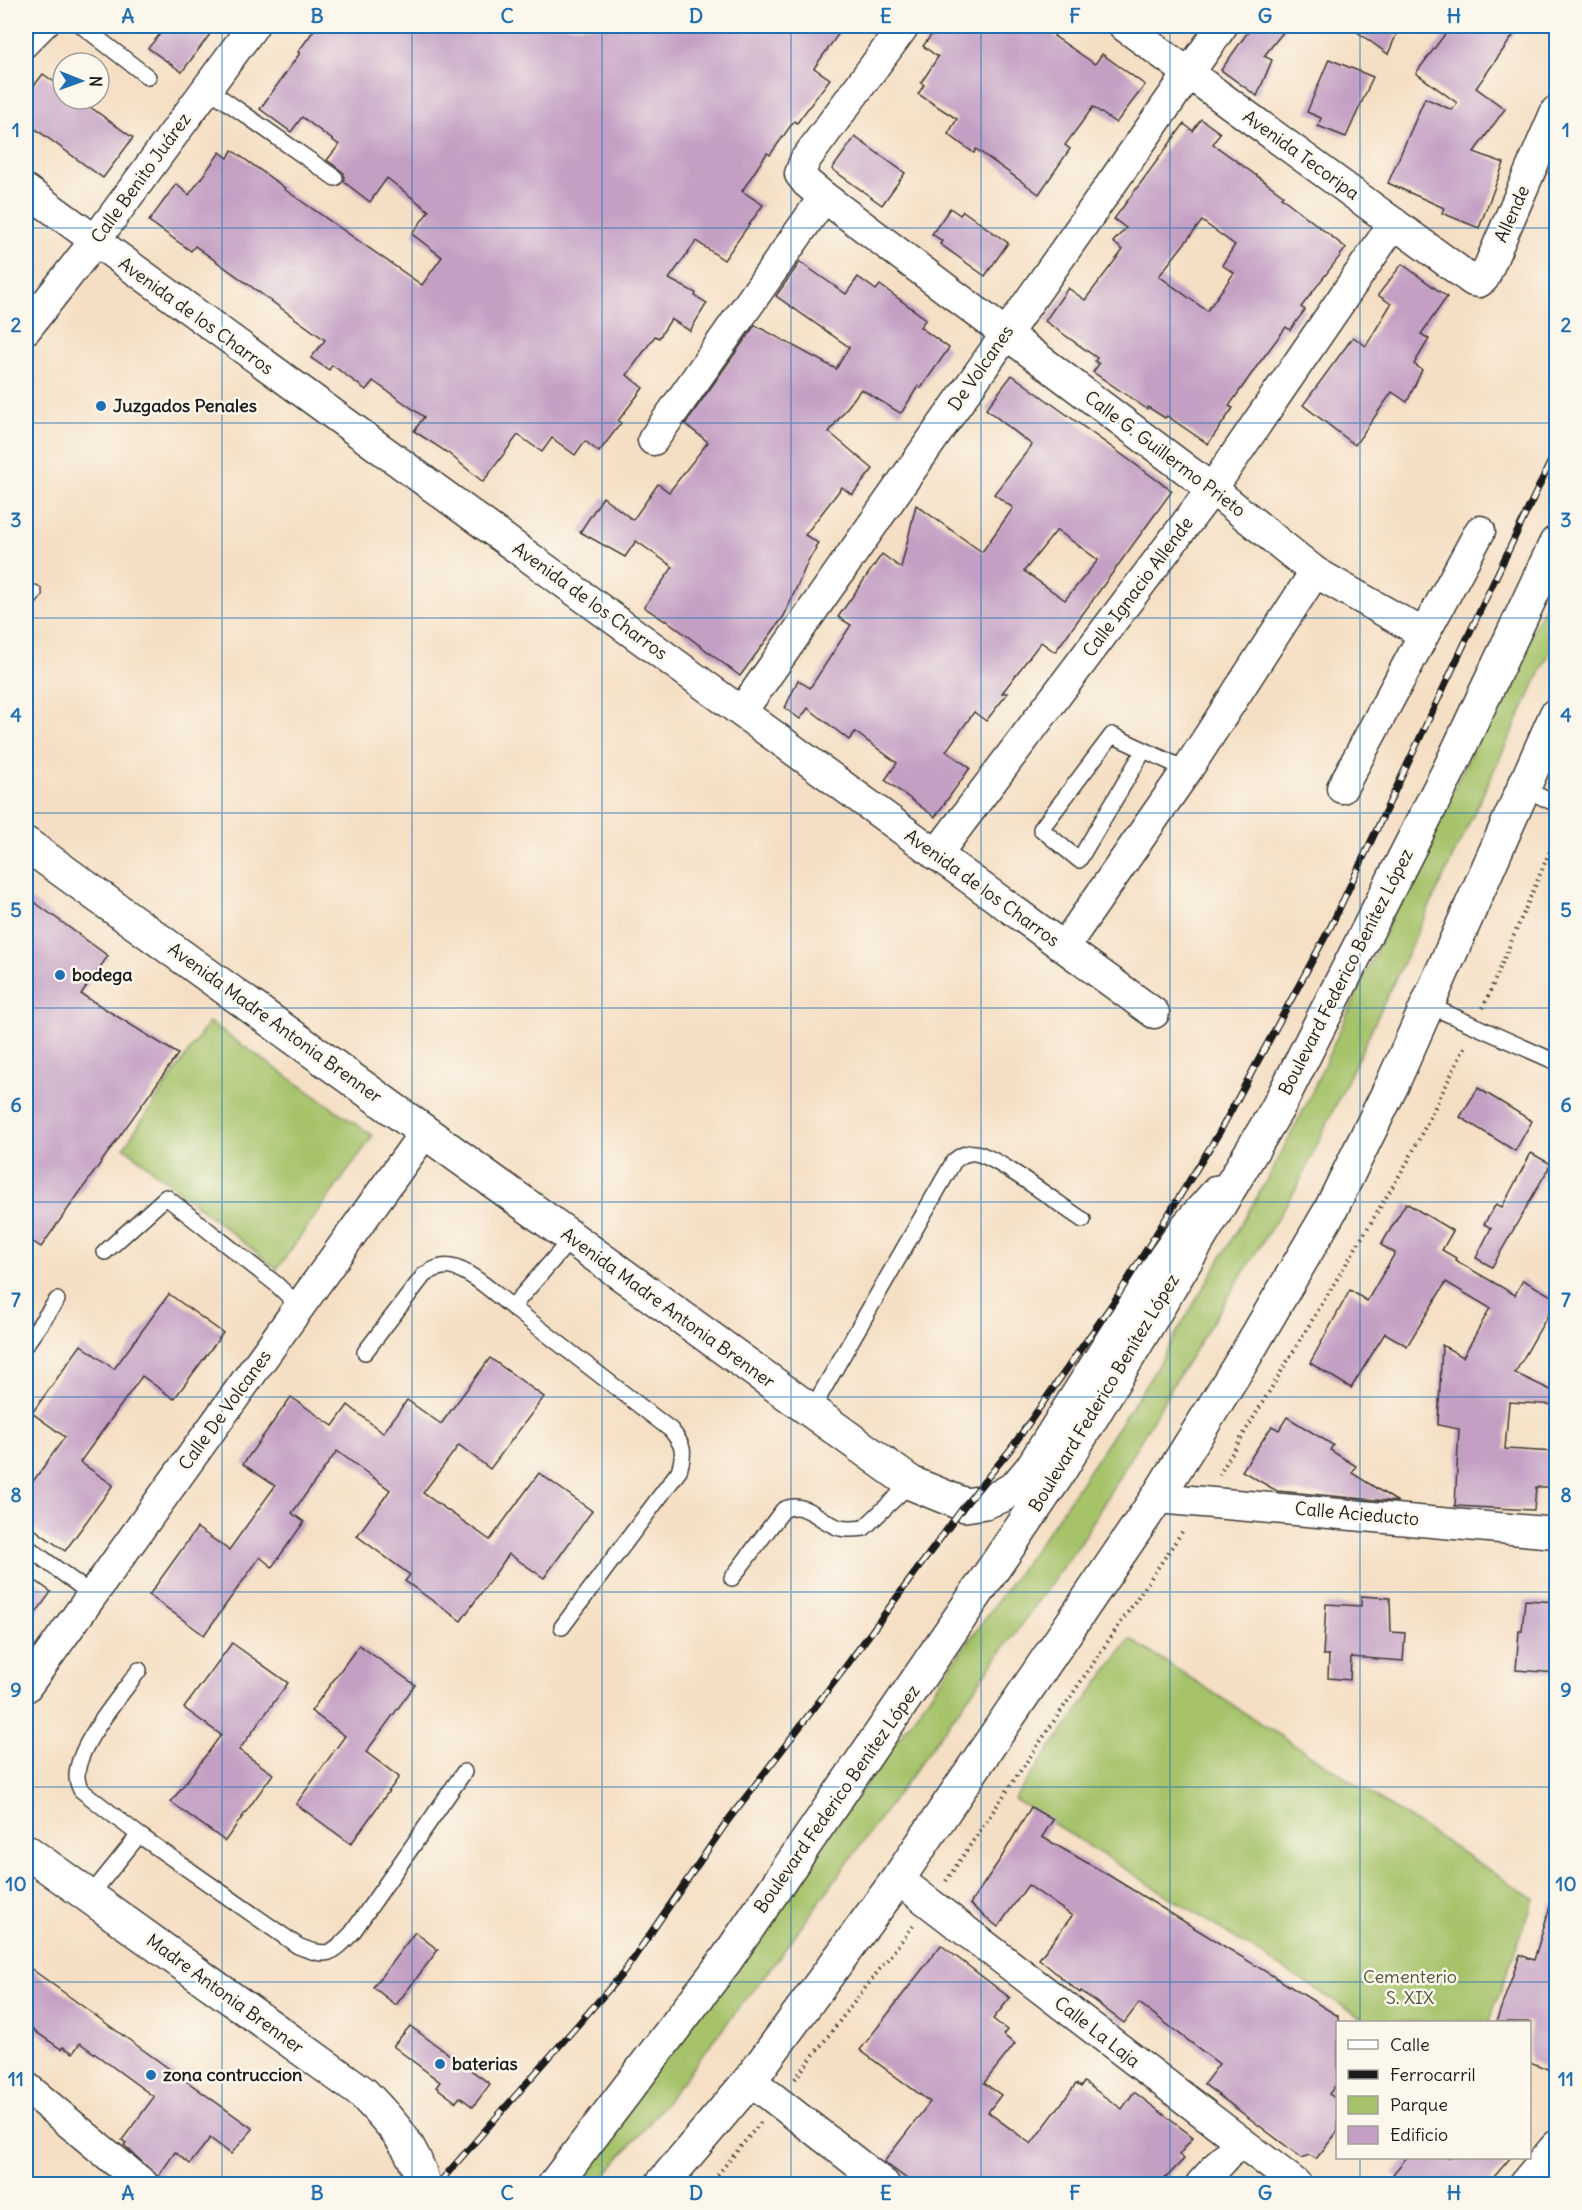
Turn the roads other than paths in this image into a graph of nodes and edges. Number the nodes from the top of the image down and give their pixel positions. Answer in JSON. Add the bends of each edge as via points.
{"nodes":[{"id":1,"x":51,"y":26,"type":"edge"},
{"id":2,"x":82,"y":26,"type":"edge"},
{"id":3,"x":253,"y":26,"type":"edge"},
{"id":4,"x":904,"y":26,"type":"edge"},
{"id":5,"x":1124,"y":26,"type":"edge"},
{"id":6,"x":1222,"y":26,"type":"edge"},
{"id":7,"x":26,"y":51,"type":"edge"},
{"id":8,"x":1188,"y":73,"type":"junction"},
{"id":9,"x":148,"y":77,"type":"dead end"},
{"id":10,"x":207,"y":88,"type":"junction"},
{"id":11,"x":1557,"y":111,"type":"edge"},
{"id":12,"x":335,"y":178,"type":"dead end"},
{"id":13,"x":26,"y":190,"type":"edge"},
{"id":14,"x":824,"y":197,"type":"junction"},
{"id":15,"x":1394,"y":223,"type":"junction"},
{"id":16,"x":94,"y":242,"type":"junction"},
{"id":17,"x":1479,"y":282,"type":"joint"},
{"id":18,"x":26,"y":329,"type":"edge"},
{"id":19,"x":1005,"y":333,"type":"junction"},
{"id":20,"x":652,"y":440,"type":"dead end"},
{"id":21,"x":1212,"y":489,"type":"junction"},
{"id":22,"x":1480,"y":531,"type":"dead end"},
{"id":23,"x":1557,"y":543,"type":"edge"},
{"id":24,"x":1315,"y":572,"type":"junction"},
{"id":25,"x":1424,"y":634,"type":"junction"},
{"id":26,"x":742,"y":711,"type":"junction"},
{"id":27,"x":1557,"y":715,"type":"edge"},
{"id":28,"x":1144,"y":750,"type":"junction"},
{"id":29,"x":1187,"y":770,"type":"junction"},
{"id":30,"x":1342,"y":788,"type":"dead end"},
{"id":31,"x":1525,"y":789,"type":"junction"},
{"id":32,"x":1557,"y":804,"type":"edge"},
{"id":33,"x":26,"y":844,"type":"edge"},
{"id":34,"x":936,"y":855,"type":"junction"},
{"id":35,"x":1064,"y":947,"type":"junction"},
{"id":36,"x":1428,"y":1005,"type":"junction"},
{"id":37,"x":1154,"y":1013,"type":"dead end"},
{"id":38,"x":1557,"y":1062,"type":"edge"},
{"id":39,"x":425,"y":1132,"type":"junction"},
{"id":40,"x":1235,"y":1177,"type":"junction"},
{"id":41,"x":1083,"y":1220,"type":"dead end"},
{"id":42,"x":572,"y":1238,"type":"junction"},
{"id":43,"x":105,"y":1252,"type":"dead end"},
{"id":44,"x":57,"y":1300,"type":"dead end"},
{"id":45,"x":300,"y":1306,"type":"junction"},
{"id":46,"x":512,"y":1307,"type":"junction"},
{"id":47,"x":26,"y":1344,"type":"edge"},
{"id":48,"x":365,"y":1352,"type":"dead end"},
{"id":49,"x":812,"y":1412,"type":"junction"},
{"id":50,"x":911,"y":1483,"type":"junction"},
{"id":51,"x":1157,"y":1498,"type":"junction"},
{"id":52,"x":1557,"y":1533,"type":"edge"},
{"id":53,"x":26,"y":1546,"type":"edge"},
{"id":54,"x":732,"y":1578,"type":"dead end"},
{"id":55,"x":92,"y":1595,"type":"junction"},
{"id":56,"x":562,"y":1627,"type":"dead end"},
{"id":57,"x":139,"y":1670,"type":"dead end"},
{"id":58,"x":26,"y":1687,"type":"edge"},
{"id":59,"x":464,"y":1772,"type":"dead end"},
{"id":60,"x":139,"y":1835,"type":"junction"},
{"id":61,"x":26,"y":1851,"type":"edge"},
{"id":62,"x":898,"y":1880,"type":"junction"},
{"id":63,"x":89,"y":1897,"type":"junction"},
{"id":64,"x":750,"y":2080,"type":"junction"},
{"id":65,"x":26,"y":2087,"type":"edge"},
{"id":66,"x":1240,"y":2141,"type":"junction"},
{"id":67,"x":1557,"y":2146,"type":"edge"},
{"id":68,"x":143,"y":2184,"type":"edge"},
{"id":69,"x":423,"y":2184,"type":"edge"},
{"id":70,"x":555,"y":2184,"type":"edge"},
{"id":71,"x":662,"y":2184,"type":"edge"},
{"id":72,"x":884,"y":2184,"type":"edge"},
{"id":73,"x":1200,"y":2184,"type":"edge"},
{"id":74,"x":1296,"y":2184,"type":"edge"},
{"id":75,"x":1524,"y":2184,"type":"edge"}],
"edges":[{"from":1,"to":7,"type":"lane"},
{"from":2,"to":9,"type":"lane"},
{"from":3,"to":10,"type":"street","name":"Calle Benito Juárez"},
{"from":4,"to":14,"type":"street","name":"Calle G. Guillermo Prieto","via":[[805,160],[800,174]]},
{"from":5,"to":8,"type":"street","name":"Avenida Tecoripa"},
{"from":6,"to":8,"type":"street","name":"De Volcanes"},
{"from":8,"to":15,"type":"street","name":"Avenida Tecoripa"},
{"from":8,"to":19,"type":"street","name":"De Volcanes"},
{"from":10,"to":12,"type":"lane"},
{"from":10,"to":16,"type":"street","name":"Calle Benito Juárez"},
{"from":11,"to":17,"type":"street","name":"Allende"},
{"from":13,"to":16,"type":"street","name":"Avenida de los Charros"},
{"from":14,"to":19,"type":"street","name":"Calle G. Guillermo Prieto"},
{"from":14,"to":20,"type":"street"},
{"from":15,"to":17,"type":"street","name":"Avenida Tecoripa"},
{"from":15,"to":21,"type":"street","name":"Calle Ignacio Allende"},
{"from":16,"to":18,"type":"street","name":"Calle Benito Juárez"},
{"from":16,"to":26,"type":"street","name":"Avenida de los Charros"},
{"from":19,"to":21,"type":"street","name":"Calle G. Guillermo Prieto"},
{"from":19,"to":26,"type":"street","name":"De Volcanes"},
{"from":21,"to":24,"type":"street","name":"Calle G. Guillermo Prieto"},
{"from":21,"to":34,"type":"street","name":"Calle Ignacio Allende"},
{"from":22,"to":25,"type":"street"},
{"from":23,"to":40,"type":"main road","name":"Boulevard Federico Benítez López","via":[[1449,771],[1277,1109]]},
{"from":24,"to":25,"type":"street","name":"Calle G. Guillermo Prieto"},
{"from":24,"to":29,"type":"street"},
{"from":25,"to":30,"type":"street"},
{"from":26,"to":34,"type":"street","name":"Avenida de los Charros"},
{"from":27,"to":31,"type":"main road"},
{"from":28,"to":28,"type":"lane","via":[[1112,735],[1041,829],[1079,860]]},
{"from":28,"to":29,"type":"lane"},
{"from":29,"to":35,"type":"street"},
{"from":31,"to":32,"type":"lane"},
{"from":31,"to":36,"type":"main road"},
{"from":33,"to":39,"type":"main road","name":"Avenida Madre Antonia Brenner"},
{"from":34,"to":35,"type":"street","name":"Avenida de los Charros"},
{"from":35,"to":37,"type":"street","name":"Avenida de los Charros"},
{"from":36,"to":38,"type":"lane"},
{"from":36,"to":51,"type":"main road","via":[[1330,1211]]},
{"from":39,"to":42,"type":"main road","name":"Avenida Madre Antonia Brenner"},
{"from":39,"to":45,"type":"street","name":"Calle De Volcanes"},
{"from":40,"to":50,"type":"main road","name":"Avenida Madre Antonia Brenner","via":[[1181,1235],[1016,1487],[985,1502],[965,1505]]},
{"from":40,"to":70,"type":"main road","name":"Boulevard Federico Benítez López","via":[[1056,1477],[964,1614],[726,1960]]},
{"from":41,"to":49,"type":"lane","via":[[992,1159],[974,1152],[954,1161]]},
{"from":42,"to":46,"type":"lane"},
{"from":42,"to":49,"type":"main road","name":"Avenida Madre Antonia Brenner"},
{"from":43,"to":45,"type":"lane","via":[[166,1197]]},
{"from":44,"to":47,"type":"lane"},
{"from":45,"to":55,"type":"street","name":"Calle De Volcanes"},
{"from":46,"to":48,"type":"lane","via":[[464,1272],[436,1268],[424,1275]]},
{"from":46,"to":56,"type":"lane","via":[[671,1430],[681,1442],[684,1455],[679,1471]]},
{"from":49,"to":50,"type":"main road","name":"Avenida Madre Antonia Brenner"},
{"from":50,"to":54,"type":"lane","via":[[864,1528],[837,1527],[790,1506]]},
{"from":51,"to":52,"type":"street","name":"Calle Acieducto"},
{"from":51,"to":62,"type":"main road"},
{"from":53,"to":55,"type":"lane"},
{"from":55,"to":58,"type":"street","name":"Calle De Volcanes"},
{"from":57,"to":60,"type":"lane","via":[[84,1747],[76,1779],[81,1790]]},
{"from":59,"to":60,"type":"lane","via":[[352,1933],[336,1950],[319,1954],[298,1946]]},
{"from":60,"to":63,"type":"lane"},
{"from":61,"to":63,"type":"main road","name":"Madre Antonia Brenner"},
{"from":62,"to":64,"type":"main road"},
{"from":62,"to":66,"type":"street","name":"Calle La Laja"},
{"from":63,"to":69,"type":"main road","name":"Madre Antonia Brenner","via":[[363,2093],[396,2127],[420,2169]]},
{"from":64,"to":71,"type":"main road"},
{"from":64,"to":72,"type":"street"},
{"from":65,"to":68,"type":"street"},
{"from":66,"to":73,"type":"street"},
{"from":66,"to":74,"type":"street","name":"Calle La Laja"},
{"from":67,"to":75,"type":"street"}]}
